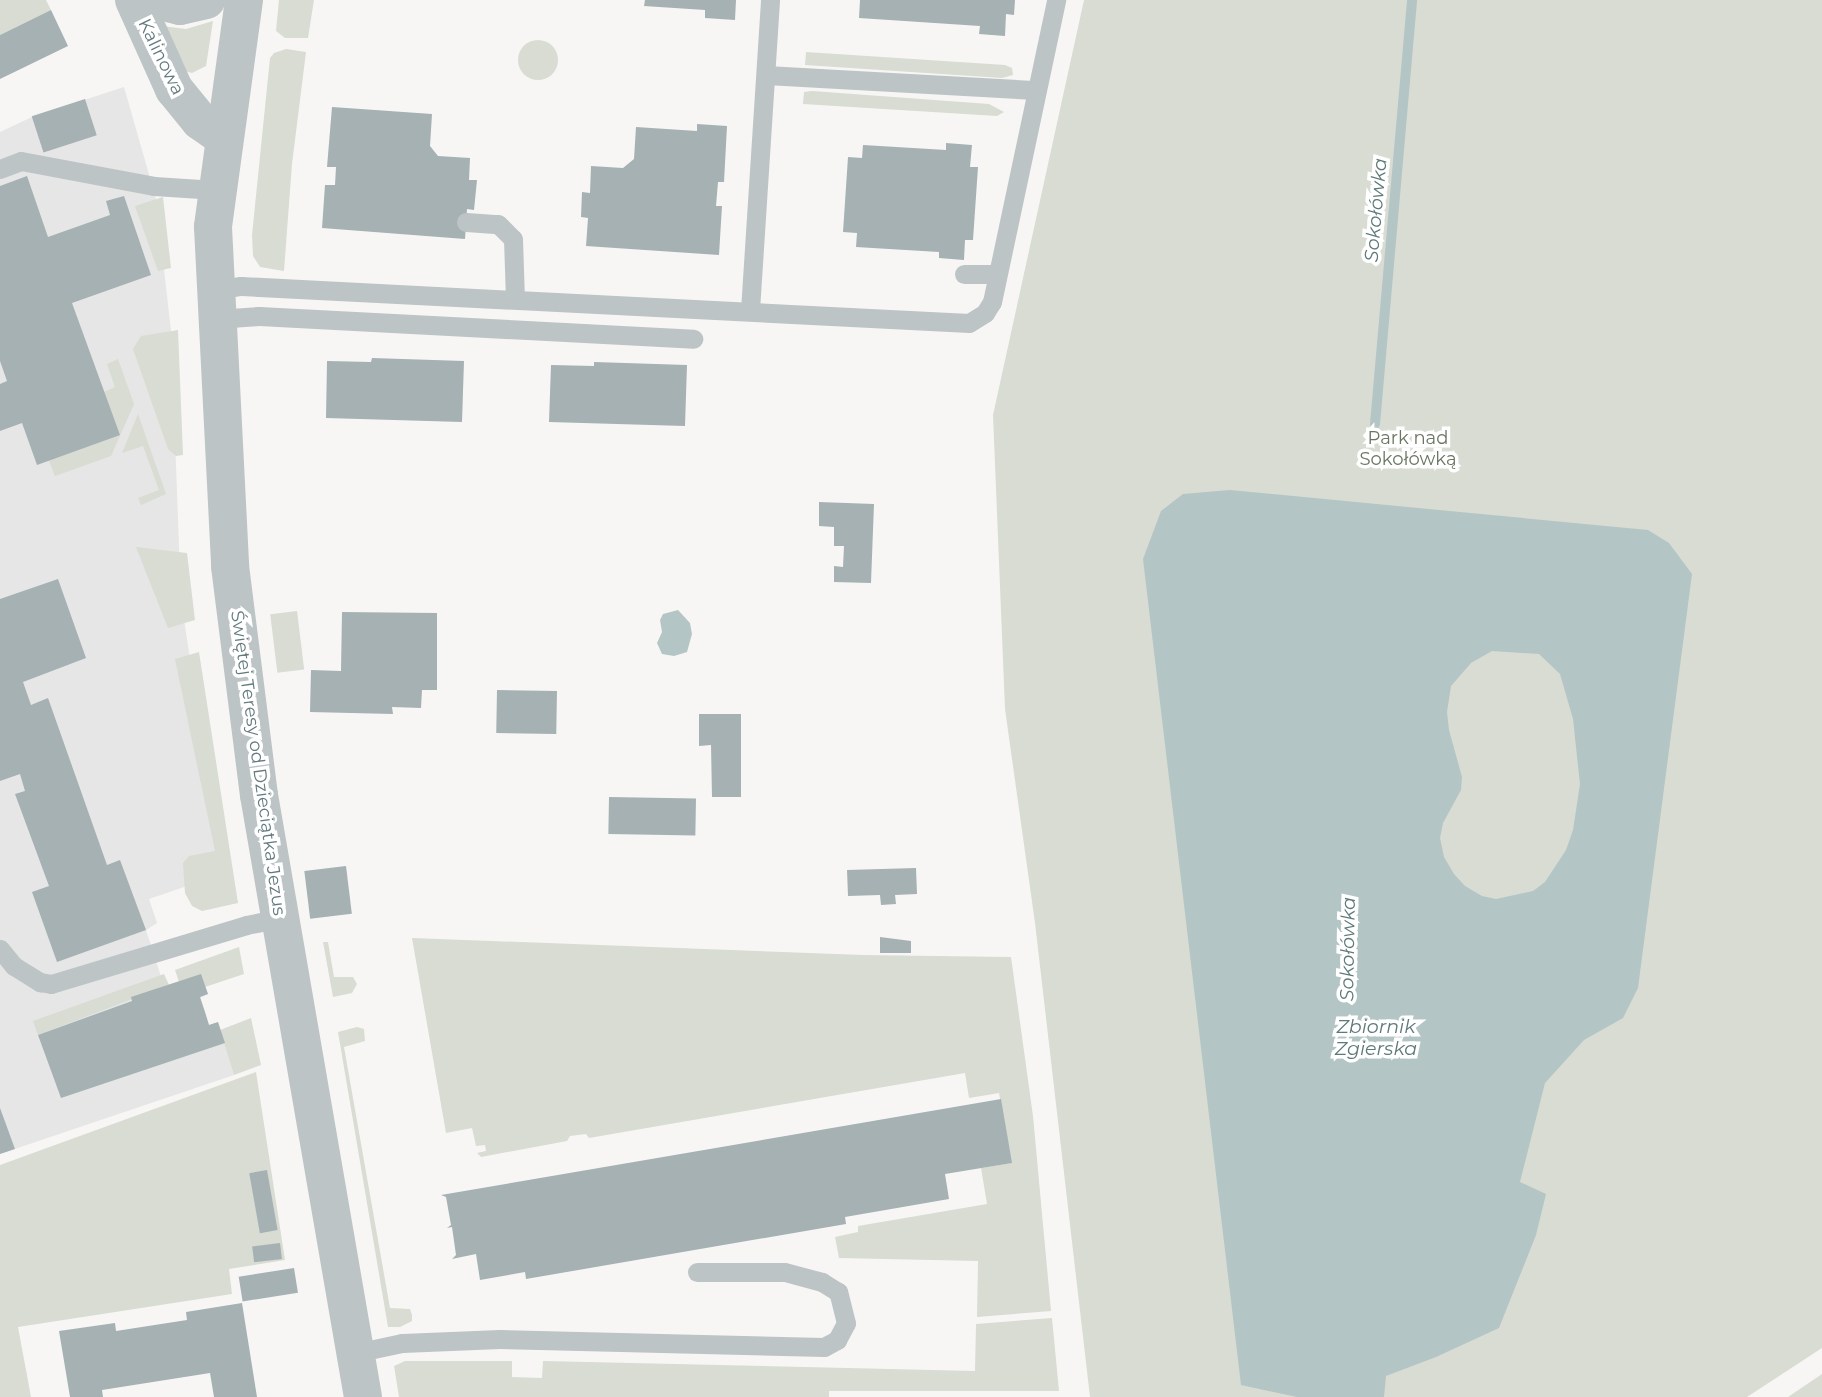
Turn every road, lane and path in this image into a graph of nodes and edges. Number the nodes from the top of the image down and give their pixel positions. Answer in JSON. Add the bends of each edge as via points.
{"nodes":[{"id":1,"x":134,"y":0,"type":"edge"},
{"id":2,"x":156,"y":0,"type":"edge"},
{"id":3,"x":206,"y":0,"type":"edge"},
{"id":4,"x":244,"y":0,"type":"edge"},
{"id":5,"x":771,"y":0,"type":"edge"},
{"id":6,"x":1056,"y":0,"type":"edge"},
{"id":7,"x":766,"y":75,"type":"junction"},
{"id":8,"x":1037,"y":90,"type":"junction"},
{"id":9,"x":223,"y":138,"type":"junction"},
{"id":10,"x":0,"y":169,"type":"edge"},
{"id":11,"x":216,"y":190,"type":"junction"},
{"id":12,"x":466,"y":222,"type":"dead end"},
{"id":13,"x":964,"y":274,"type":"dead end"},
{"id":14,"x":997,"y":274,"type":"junction"},
{"id":15,"x":515,"y":298,"type":"junction"},
{"id":16,"x":216,"y":304,"type":"junction"},
{"id":17,"x":750,"y":310,"type":"junction"},
{"id":18,"x":693,"y":339,"type":"dead end"},
{"id":19,"x":281,"y":918,"type":"junction"},
{"id":20,"x":0,"y":949,"type":"edge"},
{"id":21,"x":697,"y":1272,"type":"dead end"},
{"id":22,"x":355,"y":1353,"type":"junction"},
{"id":23,"x":362,"y":1397,"type":"edge"}],
"edges":[{"from":1,"to":9,"type":"street","name":"Kalinowa","via":[[174,89],[200,121]]},
{"from":2,"to":3,"type":"street","name":"Kalinowa","via":[[180,6]]},
{"from":4,"to":9,"type":"street","name":"Świętej Teresy od Dzieciątka Jezus"},
{"from":5,"to":7,"type":"lane"},
{"from":6,"to":8,"type":"lane"},
{"from":7,"to":8,"type":"lane"},
{"from":7,"to":17,"type":"lane"},
{"from":8,"to":14,"type":"lane"},
{"from":9,"to":11,"type":"street","name":"Świętej Teresy od Dzieciątka Jezus"},
{"from":10,"to":11,"type":"lane","via":[[21,161],[153,186]]},
{"from":11,"to":16,"type":"street","name":"Świętej Teresy od Dzieciątka Jezus","via":[[212,227]]},
{"from":12,"to":15,"type":"lane","via":[[498,224],[513,239]]},
{"from":13,"to":14,"type":"lane"},
{"from":14,"to":17,"type":"lane","via":[[992,302],[969,323]]},
{"from":15,"to":16,"type":"lane","via":[[241,286]]},
{"from":15,"to":17,"type":"lane"},
{"from":16,"to":18,"type":"lane","via":[[259,316]]},
{"from":16,"to":19,"type":"street","name":"Świętej Teresy od Dzieciątka Jezus","via":[[226,510],[238,637]]},
{"from":19,"to":20,"type":"lane","via":[[51,984],[14,967]]},
{"from":19,"to":22,"type":"street","name":"Świętej Teresy od Dzieciątka Jezus"},
{"from":21,"to":22,"type":"lane","via":[[784,1272],[822,1282],[838,1292],[846,1323],[837,1340],[824,1347],[500,1339],[402,1343]]},
{"from":22,"to":23,"type":"street","name":"Świętej Teresy od Dzieciątka Jezus"}]}
